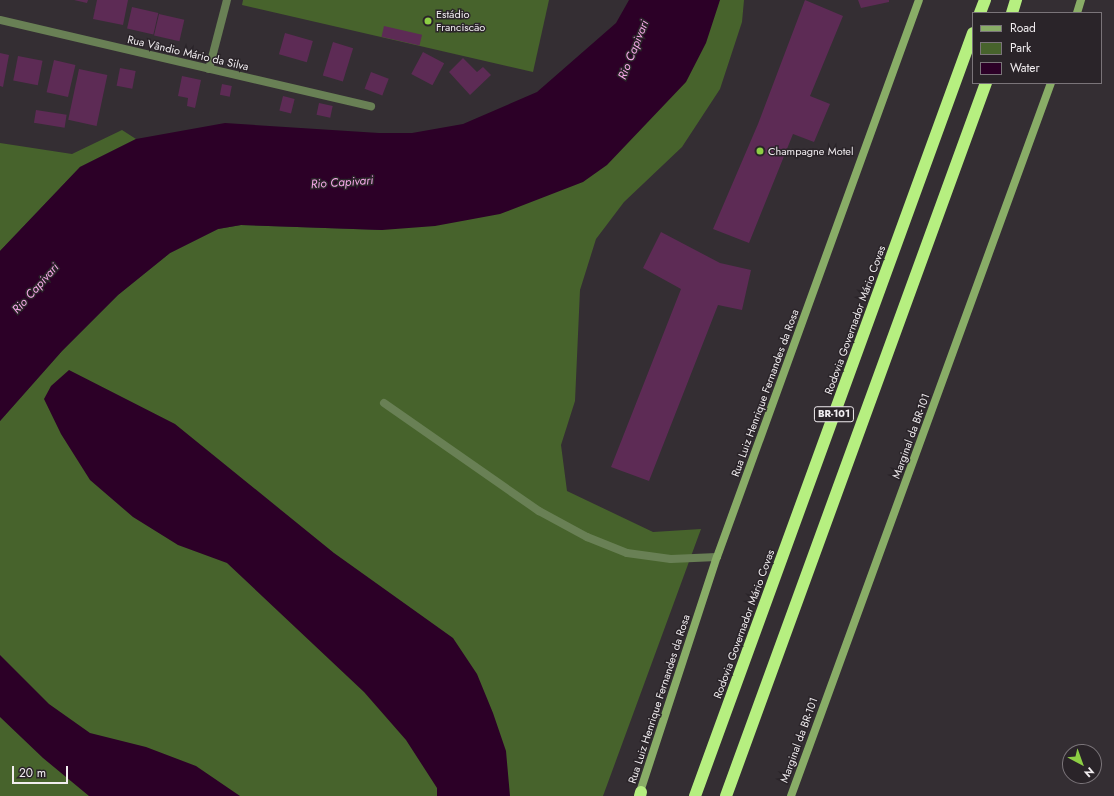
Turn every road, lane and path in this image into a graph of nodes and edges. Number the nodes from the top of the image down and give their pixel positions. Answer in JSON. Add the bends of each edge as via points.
{"nodes":[{"id":1,"x":227,"y":0,"type":"edge"},
{"id":2,"x":919,"y":0,"type":"edge"},
{"id":3,"x":985,"y":0,"type":"edge"},
{"id":4,"x":1016,"y":0,"type":"edge"},
{"id":5,"x":1081,"y":0,"type":"edge"},
{"id":6,"x":980,"y":12,"type":"edge"},
{"id":7,"x":1012,"y":12,"type":"edge"},
{"id":8,"x":1077,"y":12,"type":"edge"},
{"id":9,"x":0,"y":20,"type":"edge"},
{"id":10,"x":972,"y":36,"type":"edge"},
{"id":11,"x":209,"y":69,"type":"junction"},
{"id":12,"x":986,"y":84,"type":"edge"},
{"id":13,"x":1051,"y":84,"type":"edge"},
{"id":14,"x":371,"y":106,"type":"dead end"},
{"id":15,"x":384,"y":403,"type":"dead end"},
{"id":16,"x":717,"y":558,"type":"junction"},
{"id":17,"x":640,"y":795,"type":"edge"},
{"id":18,"x":695,"y":796,"type":"edge"},
{"id":19,"x":726,"y":796,"type":"edge"},
{"id":20,"x":791,"y":796,"type":"edge"}],
"edges":[{"from":1,"to":11,"type":"street"},
{"from":2,"to":16,"type":"main road","name":"Rua Luiz Henrique Fernandes da Rosa"},
{"from":3,"to":6,"type":"highway"},
{"from":4,"to":7,"type":"highway"},
{"from":5,"to":8,"type":"main road"},
{"from":9,"to":11,"type":"street","name":"Rua Vândio Mário da Silva"},
{"from":10,"to":18,"type":"highway","name":"Rodovia Governador Mário Covas","number":"BR-101"},
{"from":11,"to":14,"type":"street","name":"Rua Vândio Mário da Silva"},
{"from":12,"to":19,"type":"highway","number":"BR-101"},
{"from":13,"to":20,"type":"main road","name":"Marginal da BR-101"},
{"from":15,"to":16,"type":"street","via":[[539,511],[588,537],[627,553],[670,559]]},
{"from":16,"to":17,"type":"main road","name":"Rua Luiz Henrique Fernandes da Rosa"}]}
